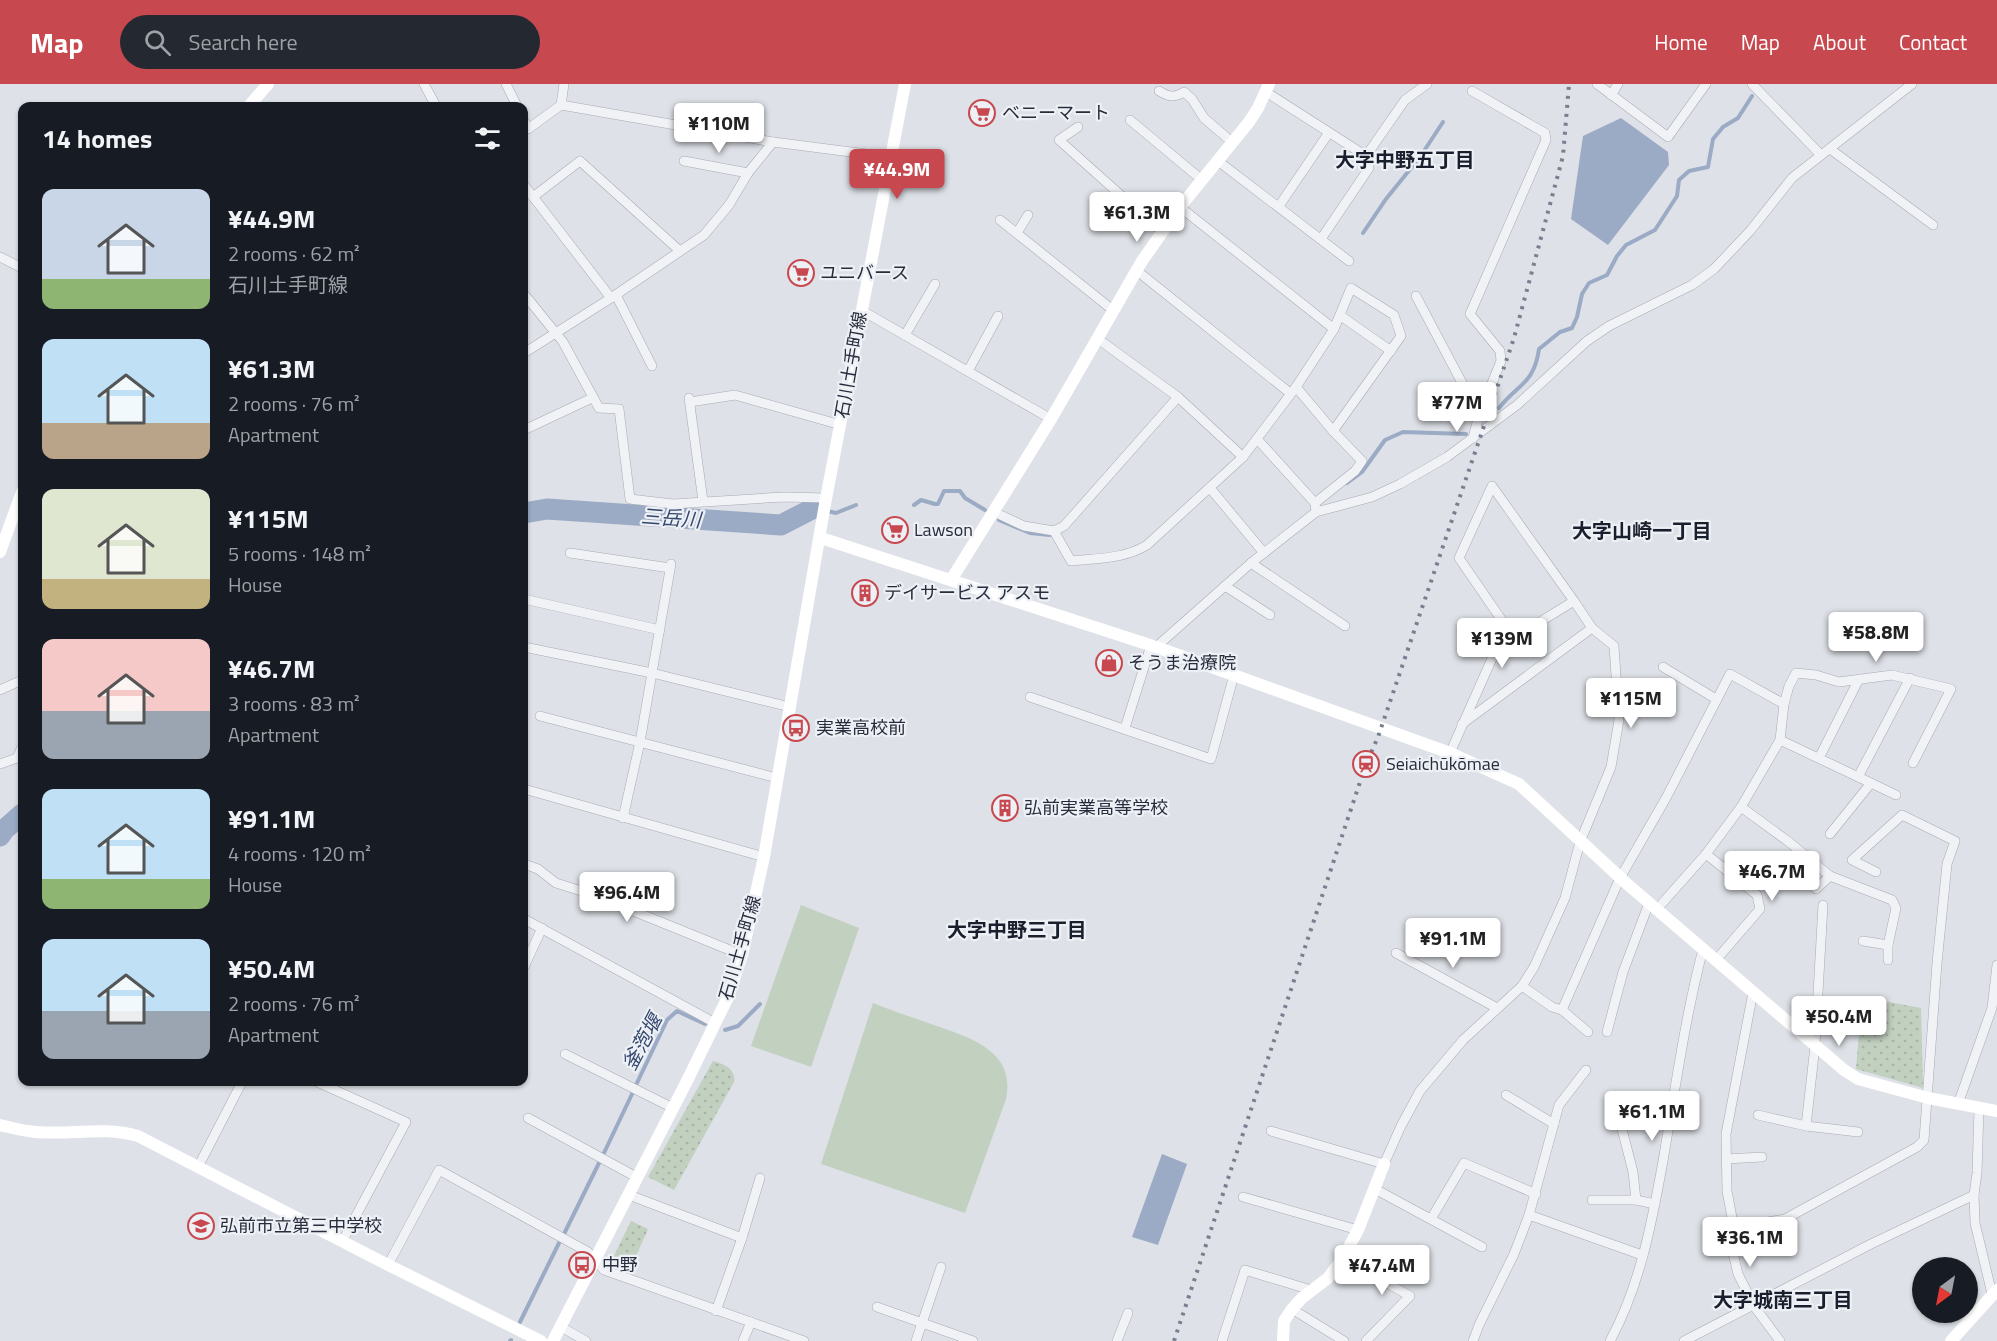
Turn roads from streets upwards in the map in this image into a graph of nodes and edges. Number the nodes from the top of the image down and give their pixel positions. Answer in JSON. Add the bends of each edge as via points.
{"nodes":[{"id":1,"x":268,"y":84,"type":"edge"},
{"id":2,"x":424,"y":84,"type":"edge"},
{"id":3,"x":506,"y":84,"type":"edge"},
{"id":4,"x":564,"y":84,"type":"edge"},
{"id":5,"x":905,"y":84,"type":"edge"},
{"id":6,"x":1427,"y":84,"type":"edge"},
{"id":7,"x":1598,"y":84,"type":"edge"},
{"id":8,"x":1618,"y":84,"type":"edge"},
{"id":9,"x":1706,"y":84,"type":"edge"},
{"id":10,"x":1752,"y":84,"type":"edge"},
{"id":11,"x":1912,"y":84,"type":"edge"},
{"id":12,"x":1267,"y":88,"type":"edge"},
{"id":13,"x":1159,"y":91,"type":"dead end"},
{"id":14,"x":1472,"y":91,"type":"dead end"},
{"id":15,"x":1611,"y":94,"type":"junction"},
{"id":16,"x":252,"y":102,"type":"edge"},
{"id":17,"x":434,"y":102,"type":"edge"},
{"id":18,"x":515,"y":102,"type":"edge"},
{"id":19,"x":561,"y":105,"type":"junction"},
{"id":20,"x":1130,"y":120,"type":"dead end"},
{"id":21,"x":1078,"y":127,"type":"dead end"},
{"id":22,"x":528,"y":129,"type":"edge"},
{"id":23,"x":1328,"y":134,"type":"junction"},
{"id":24,"x":773,"y":142,"type":"junction"},
{"id":25,"x":1233,"y":142,"type":"junction"},
{"id":26,"x":1826,"y":152,"type":"junction"},
{"id":27,"x":1366,"y":156,"type":"junction"},
{"id":28,"x":890,"y":157,"type":"junction"},
{"id":29,"x":684,"y":161,"type":"dead end"},
{"id":30,"x":1218,"y":161,"type":"junction"},
{"id":31,"x":748,"y":173,"type":"junction"},
{"id":32,"x":1202,"y":180,"type":"junction"},
{"id":33,"x":528,"y":190,"type":"edge"},
{"id":34,"x":533,"y":197,"type":"junction"},
{"id":35,"x":1279,"y":206,"type":"junction"},
{"id":36,"x":1180,"y":207,"type":"junction"},
{"id":37,"x":1028,"y":215,"type":"dead end"},
{"id":38,"x":1000,"y":220,"type":"dead end"},
{"id":39,"x":1933,"y":225,"type":"dead end"},
{"id":40,"x":1163,"y":233,"type":"junction"},
{"id":41,"x":1017,"y":234,"type":"junction"},
{"id":42,"x":1321,"y":239,"type":"junction"},
{"id":43,"x":680,"y":250,"type":"junction"},
{"id":44,"x":0,"y":257,"type":"edge"},
{"id":45,"x":1349,"y":261,"type":"dead end"},
{"id":46,"x":18,"y":266,"type":"edge"},
{"id":47,"x":1136,"y":270,"type":"junction"},
{"id":48,"x":935,"y":284,"type":"dead end"},
{"id":49,"x":613,"y":296,"type":"junction"},
{"id":50,"x":1416,"y":296,"type":"dead end"},
{"id":51,"x":528,"y":299,"type":"edge"},
{"id":52,"x":861,"y":310,"type":"junction"},
{"id":53,"x":1114,"y":311,"type":"junction"},
{"id":54,"x":998,"y":316,"type":"dead end"},
{"id":55,"x":1341,"y":316,"type":"junction"},
{"id":56,"x":1334,"y":329,"type":"junction"},
{"id":57,"x":555,"y":333,"type":"junction"},
{"id":58,"x":905,"y":334,"type":"junction"},
{"id":59,"x":1098,"y":339,"type":"junction"},
{"id":60,"x":528,"y":350,"type":"edge"},
{"id":61,"x":1391,"y":351,"type":"junction"},
{"id":62,"x":652,"y":366,"type":"dead end"},
{"id":63,"x":968,"y":371,"type":"junction"},
{"id":64,"x":1293,"y":390,"type":"junction"},
{"id":65,"x":1178,"y":397,"type":"junction"},
{"id":66,"x":592,"y":398,"type":"junction"},
{"id":67,"x":1479,"y":415,"type":"junction"},
{"id":68,"x":1051,"y":419,"type":"junction"},
{"id":69,"x":841,"y":425,"type":"junction"},
{"id":70,"x":528,"y":428,"type":"edge"},
{"id":71,"x":1333,"y":431,"type":"junction"},
{"id":72,"x":1473,"y":438,"type":"junction"},
{"id":73,"x":1258,"y":440,"type":"junction"},
{"id":74,"x":1243,"y":457,"type":"junction"},
{"id":75,"x":1210,"y":488,"type":"junction"},
{"id":76,"x":703,"y":501,"type":"junction"},
{"id":77,"x":826,"y":501,"type":"junction"},
{"id":78,"x":18,"y":503,"type":"edge"},
{"id":79,"x":1315,"y":507,"type":"junction"},
{"id":80,"x":994,"y":512,"type":"junction"},
{"id":81,"x":1054,"y":531,"type":"junction"},
{"id":82,"x":821,"y":538,"type":"junction"},
{"id":83,"x":0,"y":552,"type":"edge"},
{"id":84,"x":570,"y":553,"type":"dead end"},
{"id":85,"x":1264,"y":553,"type":"junction"},
{"id":86,"x":1251,"y":563,"type":"junction"},
{"id":87,"x":951,"y":580,"type":"junction"},
{"id":88,"x":1225,"y":586,"type":"junction"},
{"id":89,"x":528,"y":600,"type":"edge"},
{"id":90,"x":1574,"y":601,"type":"junction"},
{"id":91,"x":1270,"y":615,"type":"dead end"},
{"id":92,"x":1345,"y":626,"type":"dead end"},
{"id":93,"x":1592,"y":628,"type":"junction"},
{"id":94,"x":660,"y":630,"type":"junction"},
{"id":95,"x":1514,"y":638,"type":"junction"},
{"id":96,"x":1153,"y":646,"type":"junction"},
{"id":97,"x":528,"y":648,"type":"edge"},
{"id":98,"x":1663,"y":667,"type":"dead end"},
{"id":99,"x":652,"y":673,"type":"junction"},
{"id":100,"x":1234,"y":675,"type":"junction"},
{"id":101,"x":1910,"y":678,"type":"junction"},
{"id":102,"x":1859,"y":679,"type":"junction"},
{"id":103,"x":18,"y":682,"type":"edge"},
{"id":104,"x":0,"y":690,"type":"edge"},
{"id":105,"x":1030,"y":697,"type":"dead end"},
{"id":106,"x":1716,"y":699,"type":"junction"},
{"id":107,"x":1784,"y":704,"type":"junction"},
{"id":108,"x":790,"y":707,"type":"junction"},
{"id":109,"x":540,"y":716,"type":"dead end"},
{"id":110,"x":1462,"y":724,"type":"junction"},
{"id":111,"x":1125,"y":728,"type":"junction"},
{"id":112,"x":1780,"y":740,"type":"junction"},
{"id":113,"x":640,"y":742,"type":"junction"},
{"id":114,"x":1450,"y":753,"type":"junction"},
{"id":115,"x":18,"y":756,"type":"edge"},
{"id":116,"x":1819,"y":758,"type":"junction"},
{"id":117,"x":1913,"y":763,"type":"dead end"},
{"id":118,"x":0,"y":764,"type":"edge"},
{"id":119,"x":1857,"y":777,"type":"junction"},
{"id":120,"x":777,"y":778,"type":"junction"},
{"id":121,"x":1871,"y":783,"type":"junction"},
{"id":122,"x":528,"y":790,"type":"edge"},
{"id":123,"x":1896,"y":795,"type":"dead end"},
{"id":124,"x":1741,"y":807,"type":"junction"},
{"id":125,"x":623,"y":818,"type":"junction"},
{"id":126,"x":1830,"y":834,"type":"dead end"},
{"id":127,"x":1580,"y":842,"type":"junction"},
{"id":128,"x":1706,"y":854,"type":"junction"},
{"id":129,"x":764,"y":856,"type":"junction"},
{"id":130,"x":528,"y":865,"type":"edge"},
{"id":131,"x":1876,"y":872,"type":"dead end"},
{"id":132,"x":1830,"y":876,"type":"junction"},
{"id":133,"x":1620,"y":878,"type":"junction"},
{"id":134,"x":1816,"y":889,"type":"dead end"},
{"id":135,"x":1823,"y":905,"type":"dead end"},
{"id":136,"x":1653,"y":906,"type":"junction"},
{"id":137,"x":528,"y":921,"type":"edge"},
{"id":138,"x":542,"y":928,"type":"junction"},
{"id":139,"x":1863,"y":941,"type":"dead end"},
{"id":140,"x":1888,"y":945,"type":"junction"},
{"id":141,"x":1703,"y":949,"type":"junction"},
{"id":142,"x":1396,"y":953,"type":"dead end"},
{"id":143,"x":742,"y":955,"type":"junction"},
{"id":144,"x":528,"y":958,"type":"edge"},
{"id":145,"x":1716,"y":960,"type":"junction"},
{"id":146,"x":1888,"y":960,"type":"dead end"},
{"id":147,"x":1997,"y":964,"type":"edge"},
{"id":148,"x":1522,"y":986,"type":"junction"},
{"id":149,"x":1753,"y":992,"type":"junction"},
{"id":150,"x":1497,"y":1008,"type":"junction"},
{"id":151,"x":1562,"y":1010,"type":"junction"},
{"id":152,"x":715,"y":1023,"type":"junction"},
{"id":153,"x":1588,"y":1032,"type":"dead end"},
{"id":154,"x":1607,"y":1032,"type":"dead end"},
{"id":155,"x":1815,"y":1046,"type":"junction"},
{"id":156,"x":565,"y":1054,"type":"dead end"},
{"id":157,"x":1586,"y":1070,"type":"dead end"},
{"id":158,"x":240,"y":1086,"type":"edge"},
{"id":159,"x":326,"y":1086,"type":"edge"},
{"id":160,"x":1506,"y":1095,"type":"dead end"},
{"id":161,"x":1928,"y":1098,"type":"junction"},
{"id":162,"x":1958,"y":1104,"type":"junction"},
{"id":163,"x":673,"y":1108,"type":"junction"},
{"id":164,"x":1979,"y":1108,"type":"junction"},
{"id":165,"x":1997,"y":1111,"type":"edge"},
{"id":166,"x":1758,"y":1115,"type":"dead end"},
{"id":167,"x":528,"y":1118,"type":"dead end"},
{"id":168,"x":1554,"y":1124,"type":"junction"},
{"id":169,"x":0,"y":1125,"type":"edge"},
{"id":170,"x":1806,"y":1126,"type":"junction"},
{"id":171,"x":1622,"y":1129,"type":"dead end"},
{"id":172,"x":1271,"y":1131,"type":"dead end"},
{"id":173,"x":1858,"y":1132,"type":"dead end"},
{"id":174,"x":1762,"y":1157,"type":"dead end"},
{"id":175,"x":1726,"y":1159,"type":"junction"},
{"id":176,"x":1384,"y":1164,"type":"junction"},
{"id":177,"x":198,"y":1167,"type":"junction"},
{"id":178,"x":638,"y":1178,"type":"junction"},
{"id":179,"x":760,"y":1178,"type":"dead end"},
{"id":180,"x":1375,"y":1189,"type":"junction"},
{"id":181,"x":1536,"y":1194,"type":"junction"},
{"id":182,"x":629,"y":1195,"type":"junction"},
{"id":183,"x":1974,"y":1195,"type":"junction"},
{"id":184,"x":1243,"y":1197,"type":"dead end"},
{"id":185,"x":1593,"y":1200,"type":"dead end"},
{"id":186,"x":1636,"y":1200,"type":"junction"},
{"id":187,"x":1655,"y":1204,"type":"junction"},
{"id":188,"x":1530,"y":1215,"type":"junction"},
{"id":189,"x":1431,"y":1219,"type":"junction"},
{"id":190,"x":1734,"y":1228,"type":"junction"},
{"id":191,"x":1358,"y":1230,"type":"junction"},
{"id":192,"x":742,"y":1238,"type":"junction"},
{"id":193,"x":342,"y":1242,"type":"junction"},
{"id":194,"x":1482,"y":1247,"type":"dead end"},
{"id":195,"x":1642,"y":1255,"type":"junction"},
{"id":196,"x":1343,"y":1258,"type":"junction"},
{"id":197,"x":595,"y":1260,"type":"junction"},
{"id":198,"x":388,"y":1265,"type":"junction"},
{"id":199,"x":941,"y":1267,"type":"dead end"},
{"id":200,"x":1311,"y":1290,"type":"junction"},
{"id":201,"x":1994,"y":1292,"type":"edge"},
{"id":202,"x":1754,"y":1306,"type":"junction"},
{"id":203,"x":877,"y":1307,"type":"dead end"},
{"id":204,"x":1292,"y":1309,"type":"junction"},
{"id":205,"x":716,"y":1311,"type":"junction"},
{"id":206,"x":1128,"y":1313,"type":"dead end"},
{"id":207,"x":750,"y":1322,"type":"junction"},
{"id":208,"x":921,"y":1323,"type":"junction"},
{"id":209,"x":561,"y":1327,"type":"junction"},
{"id":210,"x":541,"y":1341,"type":"edge"},
{"id":211,"x":553,"y":1341,"type":"edge"},
{"id":212,"x":586,"y":1341,"type":"edge"},
{"id":213,"x":743,"y":1341,"type":"edge"},
{"id":214,"x":804,"y":1341,"type":"edge"},
{"id":215,"x":915,"y":1341,"type":"edge"},
{"id":216,"x":973,"y":1341,"type":"edge"},
{"id":217,"x":1117,"y":1341,"type":"edge"},
{"id":218,"x":1222,"y":1341,"type":"edge"},
{"id":219,"x":1283,"y":1341,"type":"edge"},
{"id":220,"x":1344,"y":1341,"type":"edge"},
{"id":221,"x":1366,"y":1341,"type":"edge"},
{"id":222,"x":1473,"y":1341,"type":"edge"},
{"id":223,"x":1610,"y":1341,"type":"edge"},
{"id":224,"x":1684,"y":1341,"type":"edge"},
{"id":225,"x":1780,"y":1341,"type":"edge"},
{"id":226,"x":1951,"y":1341,"type":"edge"}],
"edges":[{"from":1,"to":16,"type":"street"},
{"from":2,"to":17,"type":"street"},
{"from":3,"to":18,"type":"street"},
{"from":4,"to":19,"type":"street"},
{"from":5,"to":28,"type":"street","name":"石川土手町線"},
{"from":6,"to":27,"type":"street","via":[[1405,100]]},
{"from":7,"to":15,"type":"street"},
{"from":8,"to":15,"type":"street"},
{"from":9,"to":15,"type":"street","via":[[1668,137]]},
{"from":10,"to":26,"type":"street"},
{"from":11,"to":26,"type":"street"},
{"from":12,"to":23,"type":"street"},
{"from":12,"to":25,"type":"street"},
{"from":13,"to":25,"type":"street","via":[[1168,97],[1184,92],[1204,118]]},
{"from":14,"to":67,"type":"street","via":[[1545,133],[1546,141],[1470,314],[1500,351],[1501,361]]},
{"from":19,"to":22,"type":"street"},
{"from":19,"to":24,"type":"street"},
{"from":20,"to":32,"type":"street"},
{"from":21,"to":40,"type":"street","via":[[1059,140]]},
{"from":23,"to":27,"type":"street"},
{"from":23,"to":35,"type":"street"},
{"from":24,"to":28,"type":"street"},
{"from":24,"to":31,"type":"street"},
{"from":25,"to":30,"type":"street"},
{"from":26,"to":39,"type":"street"},
{"from":26,"to":72,"type":"street","via":[[1792,178],[1714,269],[1692,285],[1587,341],[1517,405]]},
{"from":27,"to":42,"type":"street","via":[[1369,168]]},
{"from":28,"to":52,"type":"street","name":"石川土手町線"},
{"from":29,"to":31,"type":"street"},
{"from":30,"to":32,"type":"street"},
{"from":30,"to":35,"type":"street"},
{"from":31,"to":43,"type":"street","via":[[729,205],[704,235]]},
{"from":32,"to":36,"type":"street"},
{"from":33,"to":34,"type":"street"},
{"from":34,"to":43,"type":"street","via":[[580,161]]},
{"from":34,"to":49,"type":"street"},
{"from":35,"to":42,"type":"street"},
{"from":36,"to":40,"type":"street"},
{"from":36,"to":56,"type":"street"},
{"from":37,"to":41,"type":"street"},
{"from":38,"to":41,"type":"street"},
{"from":40,"to":47,"type":"street"},
{"from":41,"to":53,"type":"street"},
{"from":42,"to":45,"type":"street"},
{"from":43,"to":49,"type":"street"},
{"from":44,"to":46,"type":"street"},
{"from":47,"to":53,"type":"street"},
{"from":47,"to":64,"type":"street"},
{"from":48,"to":58,"type":"street"},
{"from":49,"to":57,"type":"street"},
{"from":49,"to":62,"type":"street"},
{"from":50,"to":67,"type":"street"},
{"from":51,"to":57,"type":"street"},
{"from":52,"to":58,"type":"street"},
{"from":52,"to":69,"type":"street","name":"石川土手町線"},
{"from":53,"to":59,"type":"street"},
{"from":54,"to":63,"type":"street"},
{"from":55,"to":56,"type":"street"},
{"from":55,"to":61,"type":"street"},
{"from":55,"to":61,"type":"street","via":[[1351,288],[1394,315],[1401,336]]},
{"from":56,"to":64,"type":"street"},
{"from":57,"to":60,"type":"street"},
{"from":57,"to":66,"type":"street"},
{"from":58,"to":63,"type":"street"},
{"from":59,"to":65,"type":"street"},
{"from":59,"to":68,"type":"street"},
{"from":61,"to":71,"type":"street"},
{"from":63,"to":68,"type":"street"},
{"from":64,"to":71,"type":"street"},
{"from":64,"to":73,"type":"street"},
{"from":65,"to":74,"type":"street"},
{"from":65,"to":81,"type":"street","via":[[1064,526]]},
{"from":66,"to":70,"type":"street"},
{"from":66,"to":76,"type":"street","via":[[599,408],[619,410],[630,499],[673,504]]},
{"from":67,"to":72,"type":"street"},
{"from":68,"to":80,"type":"street"},
{"from":69,"to":76,"type":"street","via":[[735,395],[689,400]]},
{"from":69,"to":77,"type":"street","name":"石川土手町線"},
{"from":71,"to":79,"type":"street","via":[[1362,461]]},
{"from":72,"to":79,"type":"street","via":[[1447,457],[1372,497]]},
{"from":73,"to":74,"type":"street"},
{"from":73,"to":79,"type":"street"},
{"from":74,"to":75,"type":"street"},
{"from":75,"to":81,"type":"street","via":[[1134,553],[1071,561]]},
{"from":75,"to":85,"type":"street"},
{"from":76,"to":77,"type":"street","via":[[783,497]]},
{"from":77,"to":82,"type":"street","name":"石川土手町線"},
{"from":78,"to":83,"type":"street"},
{"from":79,"to":85,"type":"street"},
{"from":80,"to":81,"type":"street","via":[[1024,526]]},
{"from":80,"to":87,"type":"street"},
{"from":82,"to":87,"type":"street"},
{"from":82,"to":108,"type":"street","name":"石川土手町線"},
{"from":84,"to":94,"type":"street","via":[[670,566]]},
{"from":85,"to":86,"type":"street"},
{"from":86,"to":88,"type":"street"},
{"from":86,"to":92,"type":"street"},
{"from":87,"to":96,"type":"street"},
{"from":88,"to":91,"type":"street"},
{"from":88,"to":96,"type":"street"},
{"from":89,"to":94,"type":"street"},
{"from":90,"to":93,"type":"street"},
{"from":90,"to":95,"type":"street"},
{"from":90,"to":95,"type":"street","via":[[1492,486],[1459,558]]},
{"from":93,"to":110,"type":"street"},
{"from":93,"to":127,"type":"street","via":[[1614,646],[1619,720],[1611,767]]},
{"from":94,"to":99,"type":"street"},
{"from":95,"to":110,"type":"street","via":[[1494,654]]},
{"from":96,"to":100,"type":"street"},
{"from":96,"to":111,"type":"street"},
{"from":97,"to":99,"type":"street"},
{"from":98,"to":106,"type":"street"},
{"from":99,"to":108,"type":"street"},
{"from":99,"to":113,"type":"street"},
{"from":100,"to":111,"type":"street","via":[[1211,759]]},
{"from":100,"to":114,"type":"street"},
{"from":101,"to":102,"type":"street","via":[[1892,675]]},
{"from":101,"to":117,"type":"street","via":[[1951,689]]},
{"from":101,"to":119,"type":"street"},
{"from":102,"to":107,"type":"street","via":[[1839,682],[1796,673]]},
{"from":102,"to":116,"type":"street"},
{"from":103,"to":104,"type":"street"},
{"from":105,"to":111,"type":"street"},
{"from":106,"to":107,"type":"street","via":[[1730,674]]},
{"from":106,"to":133,"type":"street"},
{"from":107,"to":112,"type":"street"},
{"from":108,"to":120,"type":"street","name":"石川土手町線"},
{"from":109,"to":113,"type":"street"},
{"from":110,"to":114,"type":"street"},
{"from":112,"to":116,"type":"street"},
{"from":112,"to":124,"type":"street"},
{"from":113,"to":120,"type":"street"},
{"from":113,"to":125,"type":"street"},
{"from":114,"to":127,"type":"street","via":[[1519,784]]},
{"from":115,"to":118,"type":"street"},
{"from":116,"to":119,"type":"street"},
{"from":119,"to":121,"type":"street"},
{"from":120,"to":129,"type":"street","name":"石川土手町線"},
{"from":121,"to":123,"type":"street"},
{"from":121,"to":126,"type":"street"},
{"from":122,"to":125,"type":"street"},
{"from":124,"to":128,"type":"street"},
{"from":124,"to":132,"type":"street"},
{"from":125,"to":129,"type":"street"},
{"from":127,"to":133,"type":"street"},
{"from":127,"to":148,"type":"street","via":[[1564,898]]},
{"from":128,"to":136,"type":"street"},
{"from":128,"to":145,"type":"street","via":[[1757,895],[1760,909]]},
{"from":129,"to":143,"type":"street","name":"石川土手町線"},
{"from":130,"to":143,"type":"street","via":[[556,883]]},
{"from":131,"to":161,"type":"street","via":[[1852,860],[1902,815],[1955,841],[1947,864]]},
{"from":132,"to":134,"type":"street"},
{"from":132,"to":140,"type":"street","via":[[1892,900],[1896,908]]},
{"from":133,"to":136,"type":"street"},
{"from":133,"to":151,"type":"street"},
{"from":135,"to":155,"type":"street"},
{"from":136,"to":141,"type":"street"},
{"from":136,"to":154,"type":"street","via":[[1623,972]]},
{"from":137,"to":138,"type":"street"},
{"from":138,"to":144,"type":"street"},
{"from":138,"to":152,"type":"street"},
{"from":139,"to":140,"type":"street"},
{"from":140,"to":146,"type":"street"},
{"from":141,"to":145,"type":"street"},
{"from":141,"to":187,"type":"street"},
{"from":142,"to":150,"type":"street"},
{"from":143,"to":152,"type":"street","name":"石川土手町線"},
{"from":145,"to":149,"type":"street"},
{"from":147,"to":162,"type":"street","via":[[1992,1008]]},
{"from":148,"to":150,"type":"street"},
{"from":148,"to":151,"type":"street"},
{"from":149,"to":155,"type":"street"},
{"from":149,"to":175,"type":"street","via":[[1726,1134]]},
{"from":150,"to":176,"type":"street","via":[[1463,1040],[1420,1091]]},
{"from":151,"to":153,"type":"street"},
{"from":152,"to":163,"type":"street","name":"石川土手町線"},
{"from":155,"to":161,"type":"street","via":[[1858,1079]]},
{"from":155,"to":170,"type":"street"},
{"from":156,"to":163,"type":"street"},
{"from":157,"to":168,"type":"street","via":[[1559,1105]]},
{"from":158,"to":177,"type":"street"},
{"from":159,"to":193,"type":"street","via":[[406,1122]]},
{"from":160,"to":168,"type":"street"},
{"from":161,"to":162,"type":"street"},
{"from":161,"to":190,"type":"street","via":[[1924,1140],[1917,1147],[1785,1219]]},
{"from":162,"to":164,"type":"street"},
{"from":163,"to":178,"type":"street","name":"石川土手町線"},
{"from":164,"to":165,"type":"street"},
{"from":164,"to":183,"type":"street"},
{"from":166,"to":170,"type":"street"},
{"from":167,"to":178,"type":"street"},
{"from":168,"to":181,"type":"street"},
{"from":169,"to":177,"type":"street","via":[[29,1132],[120,1131],[138,1136]]},
{"from":170,"to":173,"type":"street"},
{"from":171,"to":186,"type":"street"},
{"from":172,"to":176,"type":"street"},
{"from":174,"to":175,"type":"street"},
{"from":175,"to":190,"type":"street"},
{"from":176,"to":180,"type":"street"},
{"from":177,"to":193,"type":"street"},
{"from":178,"to":182,"type":"street","name":"石川土手町線"},
{"from":179,"to":192,"type":"street"},
{"from":180,"to":189,"type":"street"},
{"from":180,"to":191,"type":"street"},
{"from":181,"to":188,"type":"street"},
{"from":181,"to":189,"type":"street","via":[[1464,1163]]},
{"from":182,"to":192,"type":"street"},
{"from":182,"to":197,"type":"street","name":"石川土手町線"},
{"from":183,"to":201,"type":"street","via":[[1975,1223]]},
{"from":183,"to":202,"type":"street"},
{"from":184,"to":191,"type":"street"},
{"from":185,"to":186,"type":"street"},
{"from":186,"to":187,"type":"street"},
{"from":187,"to":195,"type":"street"},
{"from":188,"to":195,"type":"street"},
{"from":188,"to":222,"type":"street"},
{"from":189,"to":194,"type":"street"},
{"from":190,"to":202,"type":"street","via":[[1730,1240],[1738,1274]]},
{"from":191,"to":196,"type":"street"},
{"from":192,"to":205,"type":"street"},
{"from":193,"to":198,"type":"street"},
{"from":195,"to":223,"type":"street","via":[[1628,1302]]},
{"from":196,"to":200,"type":"street","via":[[1328,1278]]},
{"from":196,"to":221,"type":"street","via":[[1410,1296]]},
{"from":197,"to":198,"type":"street","via":[[588,1252],[439,1170]]},
{"from":197,"to":205,"type":"street","via":[[604,1270]]},
{"from":197,"to":209,"type":"street","name":"石川土手町線"},
{"from":198,"to":210,"type":"street"},
{"from":199,"to":208,"type":"street"},
{"from":200,"to":204,"type":"street"},
{"from":200,"to":218,"type":"street","via":[[1245,1270]]},
{"from":201,"to":226,"type":"street"},
{"from":202,"to":224,"type":"street"},
{"from":202,"to":225,"type":"street"},
{"from":203,"to":208,"type":"street"},
{"from":204,"to":219,"type":"street","via":[[1284,1321]]},
{"from":204,"to":220,"type":"street"},
{"from":205,"to":207,"type":"street"},
{"from":206,"to":217,"type":"street"},
{"from":207,"to":213,"type":"street"},
{"from":207,"to":214,"type":"street"},
{"from":208,"to":215,"type":"street"},
{"from":208,"to":216,"type":"street"},
{"from":209,"to":211,"type":"street","name":"石川土手町線"},
{"from":209,"to":212,"type":"street"}]}
